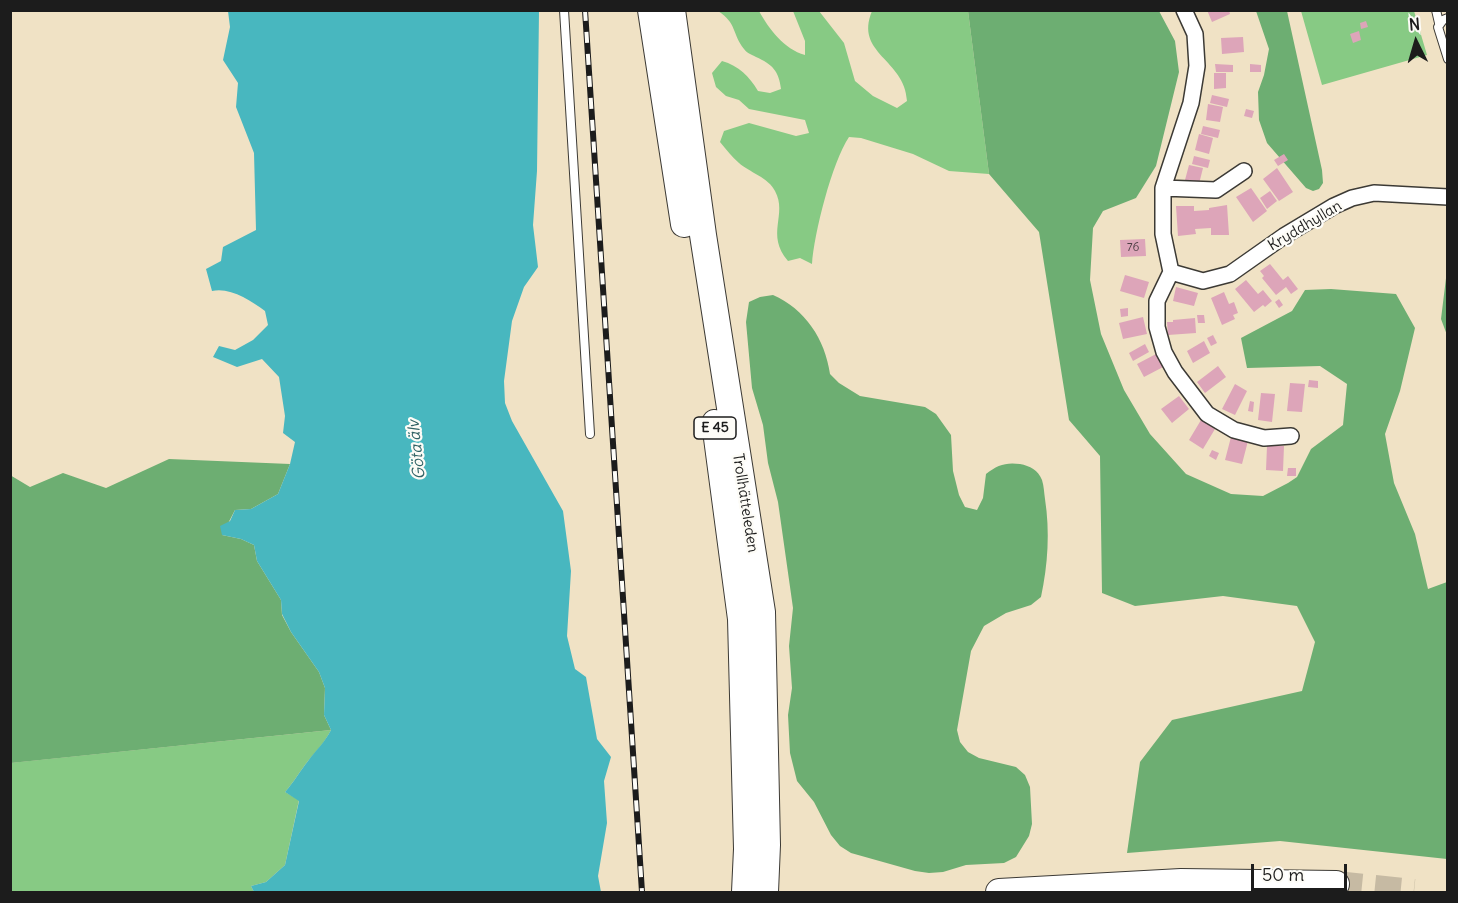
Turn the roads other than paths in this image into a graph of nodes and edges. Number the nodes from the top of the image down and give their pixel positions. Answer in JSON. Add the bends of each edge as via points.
{"nodes":[{"id":1,"x":564,"y":10,"type":"edge"},
{"id":2,"x":651,"y":10,"type":"edge"},
{"id":3,"x":672,"y":10,"type":"edge"},
{"id":4,"x":1184,"y":10,"type":"edge"},
{"id":5,"x":1436,"y":10,"type":"edge"},
{"id":6,"x":1448,"y":18,"type":"edge"},
{"id":7,"x":1439,"y":23,"type":"junction"},
{"id":8,"x":1448,"y":59,"type":"edge"},
{"id":9,"x":1244,"y":171,"type":"dead end"},
{"id":10,"x":1163,"y":188,"type":"junction"},
{"id":11,"x":1448,"y":197,"type":"edge"},
{"id":12,"x":1171,"y":272,"type":"junction"},
{"id":13,"x":590,"y":434,"type":"dead end"},
{"id":14,"x":1292,"y":436,"type":"dead end"},
{"id":15,"x":1336,"y":884,"type":"tunnel mouth"},
{"id":16,"x":745,"y":892,"type":"edge"},
{"id":17,"x":765,"y":892,"type":"edge"},
{"id":18,"x":999,"y":892,"type":"edge"}],
"edges":[{"from":1,"to":13,"type":"lane"},
{"from":2,"to":16,"type":"highway","name":"Trollhätteleden","number":"E 45","via":[[741,619]]},
{"from":3,"to":17,"type":"highway","name":"Trollhätteleden","number":"E 45","via":[[762,612]]},
{"from":4,"to":10,"type":"street","via":[[1195,34],[1197,66],[1191,103]]},
{"from":5,"to":7,"type":"lane"},
{"from":6,"to":7,"type":"lane"},
{"from":7,"to":8,"type":"lane"},
{"from":9,"to":10,"type":"street","via":[[1216,190]]},
{"from":10,"to":12,"type":"street","via":[[1163,234]]},
{"from":11,"to":12,"type":"street","name":"Kryddhyllan","via":[[1374,193],[1352,198],[1230,274],[1203,281]]},
{"from":12,"to":14,"type":"street","via":[[1157,302],[1157,327],[1175,372],[1208,414],[1234,430],[1264,438]]},
{"from":15,"to":18,"type":"highway","via":[[1180,882]]}]}
